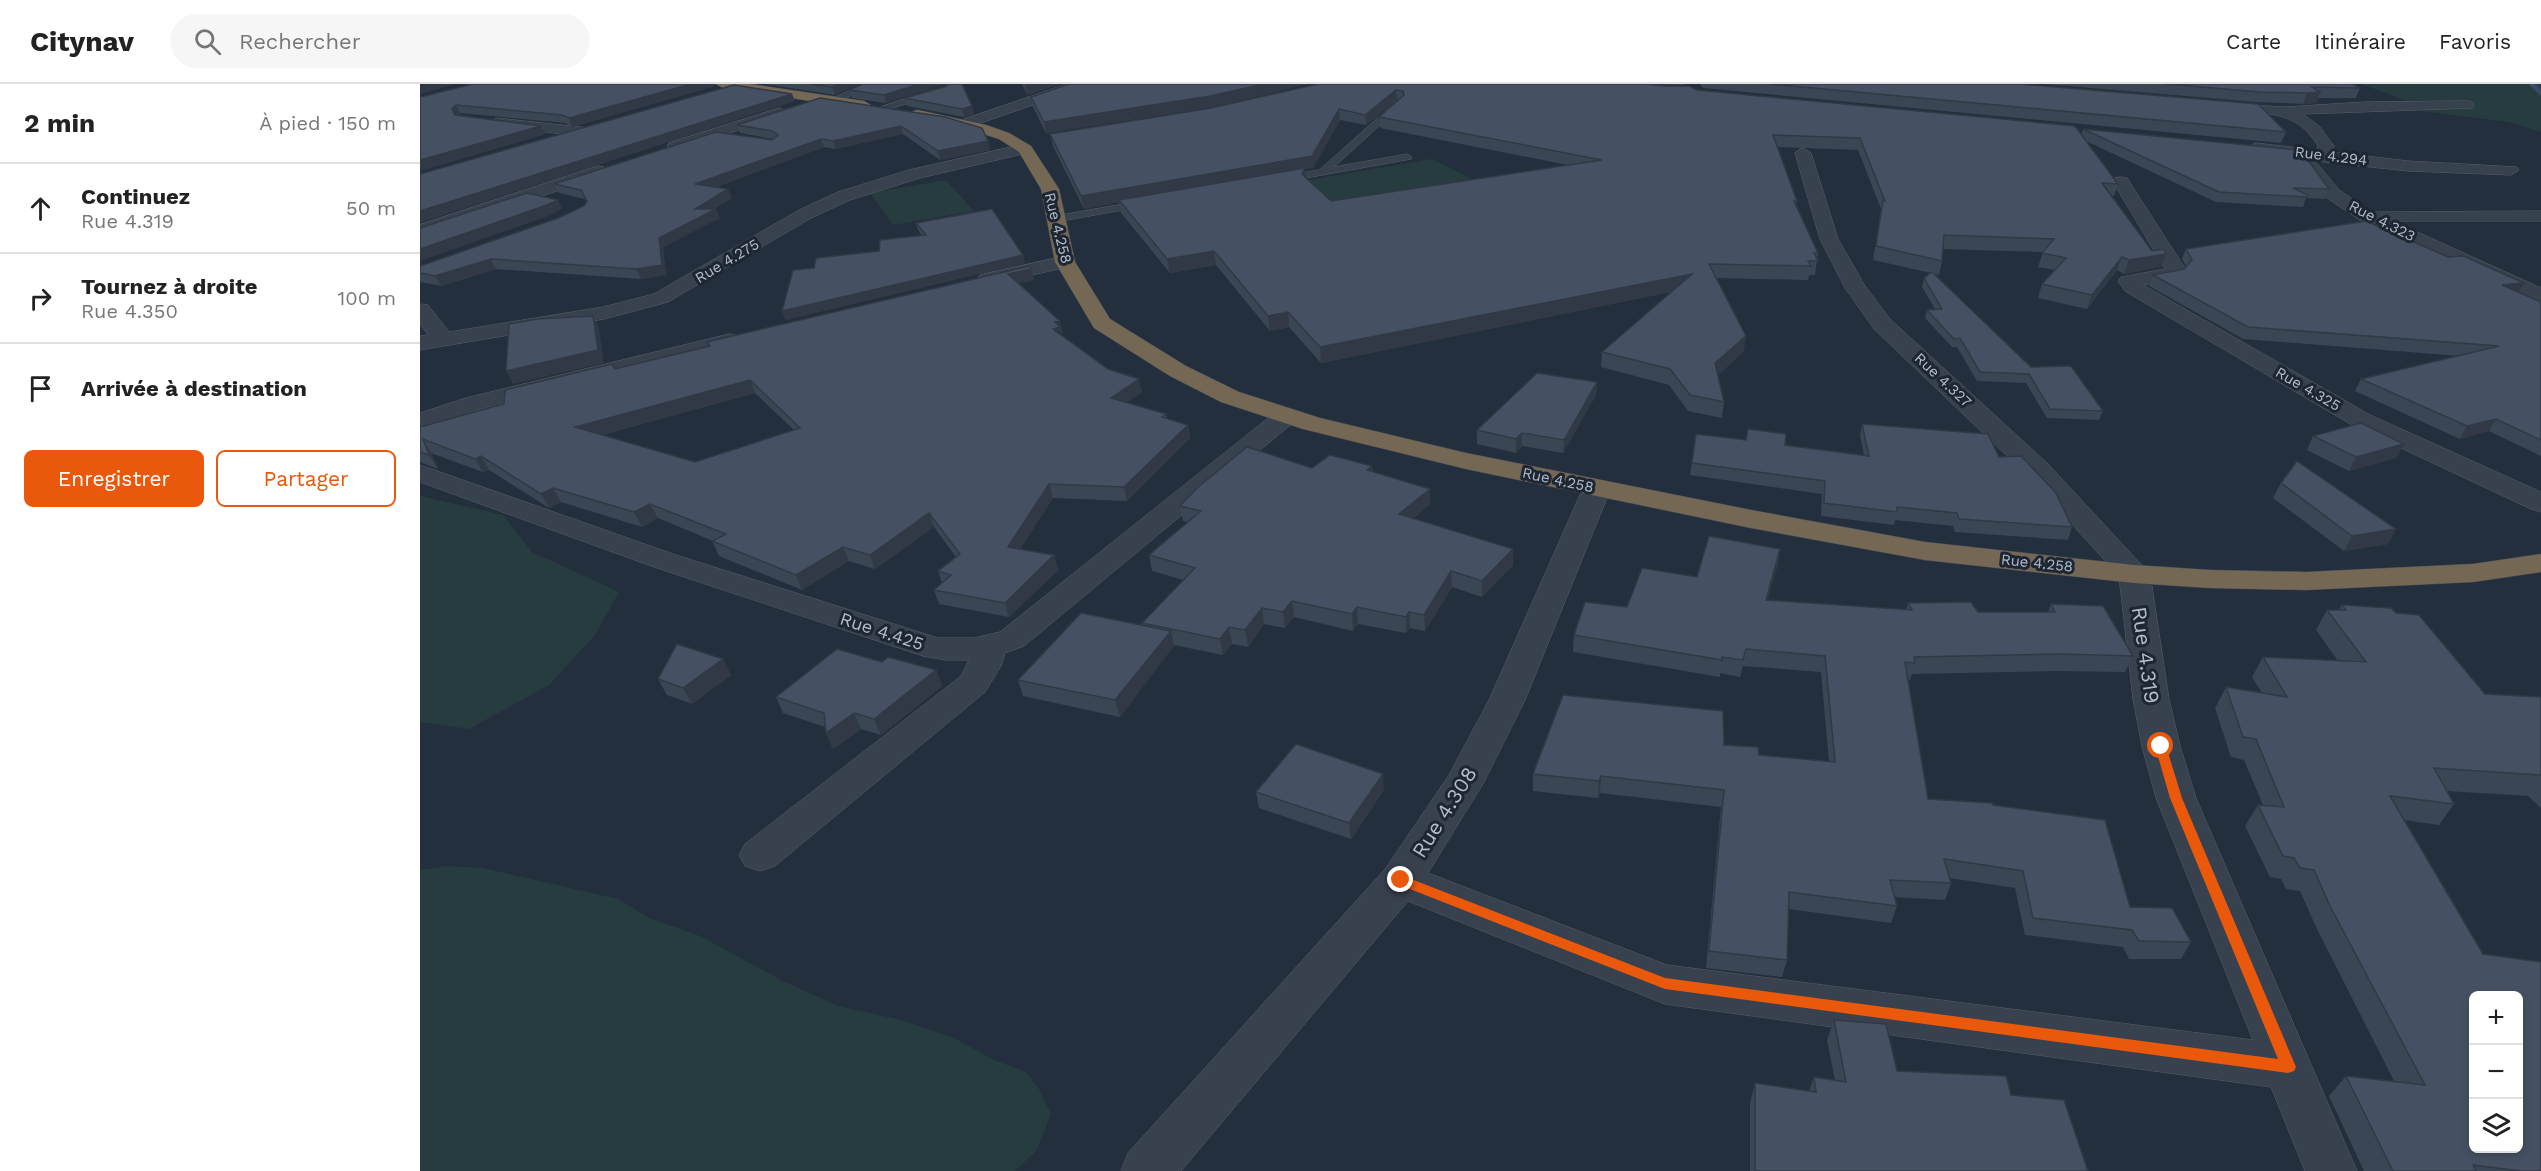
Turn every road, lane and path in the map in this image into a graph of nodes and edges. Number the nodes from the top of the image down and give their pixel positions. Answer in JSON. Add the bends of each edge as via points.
{"nodes":[{"id":1,"x":802,"y":84,"type":"edge"},
{"id":2,"x":873,"y":84,"type":"edge"},
{"id":3,"x":1080,"y":84,"type":"edge"},
{"id":4,"x":724,"y":88,"type":"edge"},
{"id":5,"x":945,"y":89,"type":"edge"},
{"id":6,"x":778,"y":92,"type":"junction"},
{"id":7,"x":827,"y":99,"type":"junction"},
{"id":8,"x":1399,"y":104,"type":"edge"},
{"id":9,"x":2466,"y":105,"type":"dead end"},
{"id":10,"x":2207,"y":106,"type":"edge"},
{"id":11,"x":884,"y":108,"type":"junction"},
{"id":12,"x":2284,"y":111,"type":"junction"},
{"id":13,"x":476,"y":119,"type":"edge"},
{"id":14,"x":613,"y":121,"type":"edge"},
{"id":15,"x":967,"y":123,"type":"junction"},
{"id":16,"x":579,"y":132,"type":"junction"},
{"id":17,"x":712,"y":134,"type":"junction"},
{"id":18,"x":732,"y":137,"type":"edge"},
{"id":19,"x":635,"y":138,"type":"edge"},
{"id":20,"x":545,"y":142,"type":"edge"},
{"id":21,"x":1029,"y":145,"type":"junction"},
{"id":22,"x":658,"y":146,"type":"edge"},
{"id":23,"x":2236,"y":146,"type":"edge"},
{"id":24,"x":1803,"y":153,"type":"edge"},
{"id":25,"x":2319,"y":154,"type":"junction"},
{"id":26,"x":1407,"y":157,"type":"dead end"},
{"id":27,"x":615,"y":166,"type":"edge"},
{"id":28,"x":2511,"y":170,"type":"dead end"},
{"id":29,"x":1321,"y":172,"type":"junction"},
{"id":30,"x":2121,"y":182,"type":"dead end"},
{"id":31,"x":1263,"y":183,"type":"edge"},
{"id":32,"x":528,"y":195,"type":"junction"},
{"id":33,"x":561,"y":201,"type":"edge"},
{"id":34,"x":1160,"y":201,"type":"edge"},
{"id":35,"x":2366,"y":216,"type":"junction"},
{"id":36,"x":2541,"y":216,"type":"edge"},
{"id":37,"x":1056,"y":219,"type":"junction"},
{"id":38,"x":420,"y":231,"type":"edge"},
{"id":39,"x":1065,"y":262,"type":"junction"},
{"id":40,"x":964,"y":284,"type":"edge"},
{"id":41,"x":2541,"y":296,"type":"edge"},
{"id":42,"x":420,"y":310,"type":"edge"},
{"id":43,"x":755,"y":335,"type":"edge"},
{"id":44,"x":443,"y":339,"type":"junction"},
{"id":45,"x":420,"y":343,"type":"edge"},
{"id":46,"x":1286,"y":416,"type":"junction"},
{"id":47,"x":420,"y":421,"type":"edge"},
{"id":48,"x":420,"y":473,"type":"edge"},
{"id":49,"x":1597,"y":488,"type":"junction"},
{"id":50,"x":2541,"y":503,"type":"edge"},
{"id":51,"x":2541,"y":563,"type":"edge"},
{"id":52,"x":2134,"y":574,"type":"junction"},
{"id":53,"x":989,"y":648,"type":"junction"},
{"id":54,"x":760,"y":855,"type":"dead end"},
{"id":55,"x":1401,"y":880,"type":"junction"},
{"id":56,"x":2288,"y":1067,"type":"junction"},
{"id":57,"x":1147,"y":1171,"type":"edge"},
{"id":58,"x":2331,"y":1171,"type":"edge"}],
"edges":[{"from":1,"to":6,"type":"street"},
{"from":2,"to":7,"type":"lane"},
{"from":3,"to":15,"type":"street"},
{"from":4,"to":6,"type":"highway"},
{"from":5,"to":11,"type":"lane"},
{"from":6,"to":7,"type":"highway"},
{"from":7,"to":11,"type":"highway"},
{"from":7,"to":17,"type":"street"},
{"from":8,"to":29,"type":"lane"},
{"from":9,"to":12,"type":"street"},
{"from":10,"to":12,"type":"street"},
{"from":11,"to":15,"type":"highway"},
{"from":12,"to":25,"type":"street","via":[[2320,136],[2326,146],[2324,153]]},
{"from":13,"to":16,"type":"street"},
{"from":14,"to":16,"type":"street"},
{"from":15,"to":21,"type":"highway"},
{"from":16,"to":19,"type":"street"},
{"from":16,"to":20,"type":"street"},
{"from":17,"to":18,"type":"lane"},
{"from":17,"to":22,"type":"street"},
{"from":21,"to":37,"type":"highway","name":"Rue 4.258","via":[[1050,189]]},
{"from":21,"to":44,"type":"street","name":"Rue 4.275","via":[[844,196],[805,214],[679,290],[652,301],[604,313]]},
{"from":23,"to":25,"type":"street","name":"Rue 4.294"},
{"from":24,"to":52,"type":"street","name":"Rue 4.327","via":[[1829,239],[1855,288],[1882,324],[2038,470]]},
{"from":25,"to":28,"type":"street","name":"Rue 4.294","via":[[2408,166]]},
{"from":25,"to":35,"type":"street","name":"Rue 4.323","via":[[2303,159],[2333,194]]},
{"from":26,"to":29,"type":"lane"},
{"from":27,"to":32,"type":"street"},
{"from":29,"to":31,"type":"lane"},
{"from":30,"to":50,"type":"street","name":"Rue 4.325","via":[[2175,273],[2128,283],[2361,420]]},
{"from":32,"to":33,"type":"street"},
{"from":32,"to":38,"type":"street"},
{"from":34,"to":37,"type":"lane"},
{"from":35,"to":36,"type":"street"},
{"from":35,"to":41,"type":"street","name":"Rue 4.323"},
{"from":37,"to":39,"type":"highway","name":"Rue 4.258"},
{"from":39,"to":40,"type":"street"},
{"from":39,"to":46,"type":"highway","name":"Rue 4.258","via":[[1102,323],[1178,371],[1230,397]]},
{"from":42,"to":44,"type":"street"},
{"from":43,"to":47,"type":"street","via":[[476,403]]},
{"from":44,"to":45,"type":"street","name":"Rue 4.275"},
{"from":46,"to":49,"type":"highway","name":"Rue 4.258","via":[[1455,459]]},
{"from":46,"to":53,"type":"street","name":"Rue 4.425","via":[[1012,639]]},
{"from":48,"to":53,"type":"street","name":"Rue 4.425","via":[[665,561],[935,648],[965,652]]},
{"from":49,"to":52,"type":"highway","name":"Rue 4.258","via":[[1925,551]]},
{"from":49,"to":55,"type":"street","name":"Rue 4.308","via":[[1491,731],[1465,782]]},
{"from":51,"to":52,"type":"highway","name":"Rue 4.258","via":[[2473,573],[2306,581]]},
{"from":52,"to":56,"type":"street","name":"Rue 4.319","via":[[2151,699],[2176,798]]},
{"from":53,"to":54,"type":"street","via":[[973,684]]},
{"from":55,"to":56,"type":"street","via":[[1665,984]]},
{"from":55,"to":57,"type":"street","name":"Rue 4.308"},
{"from":56,"to":58,"type":"street","name":"Rue 4.319"}]}
